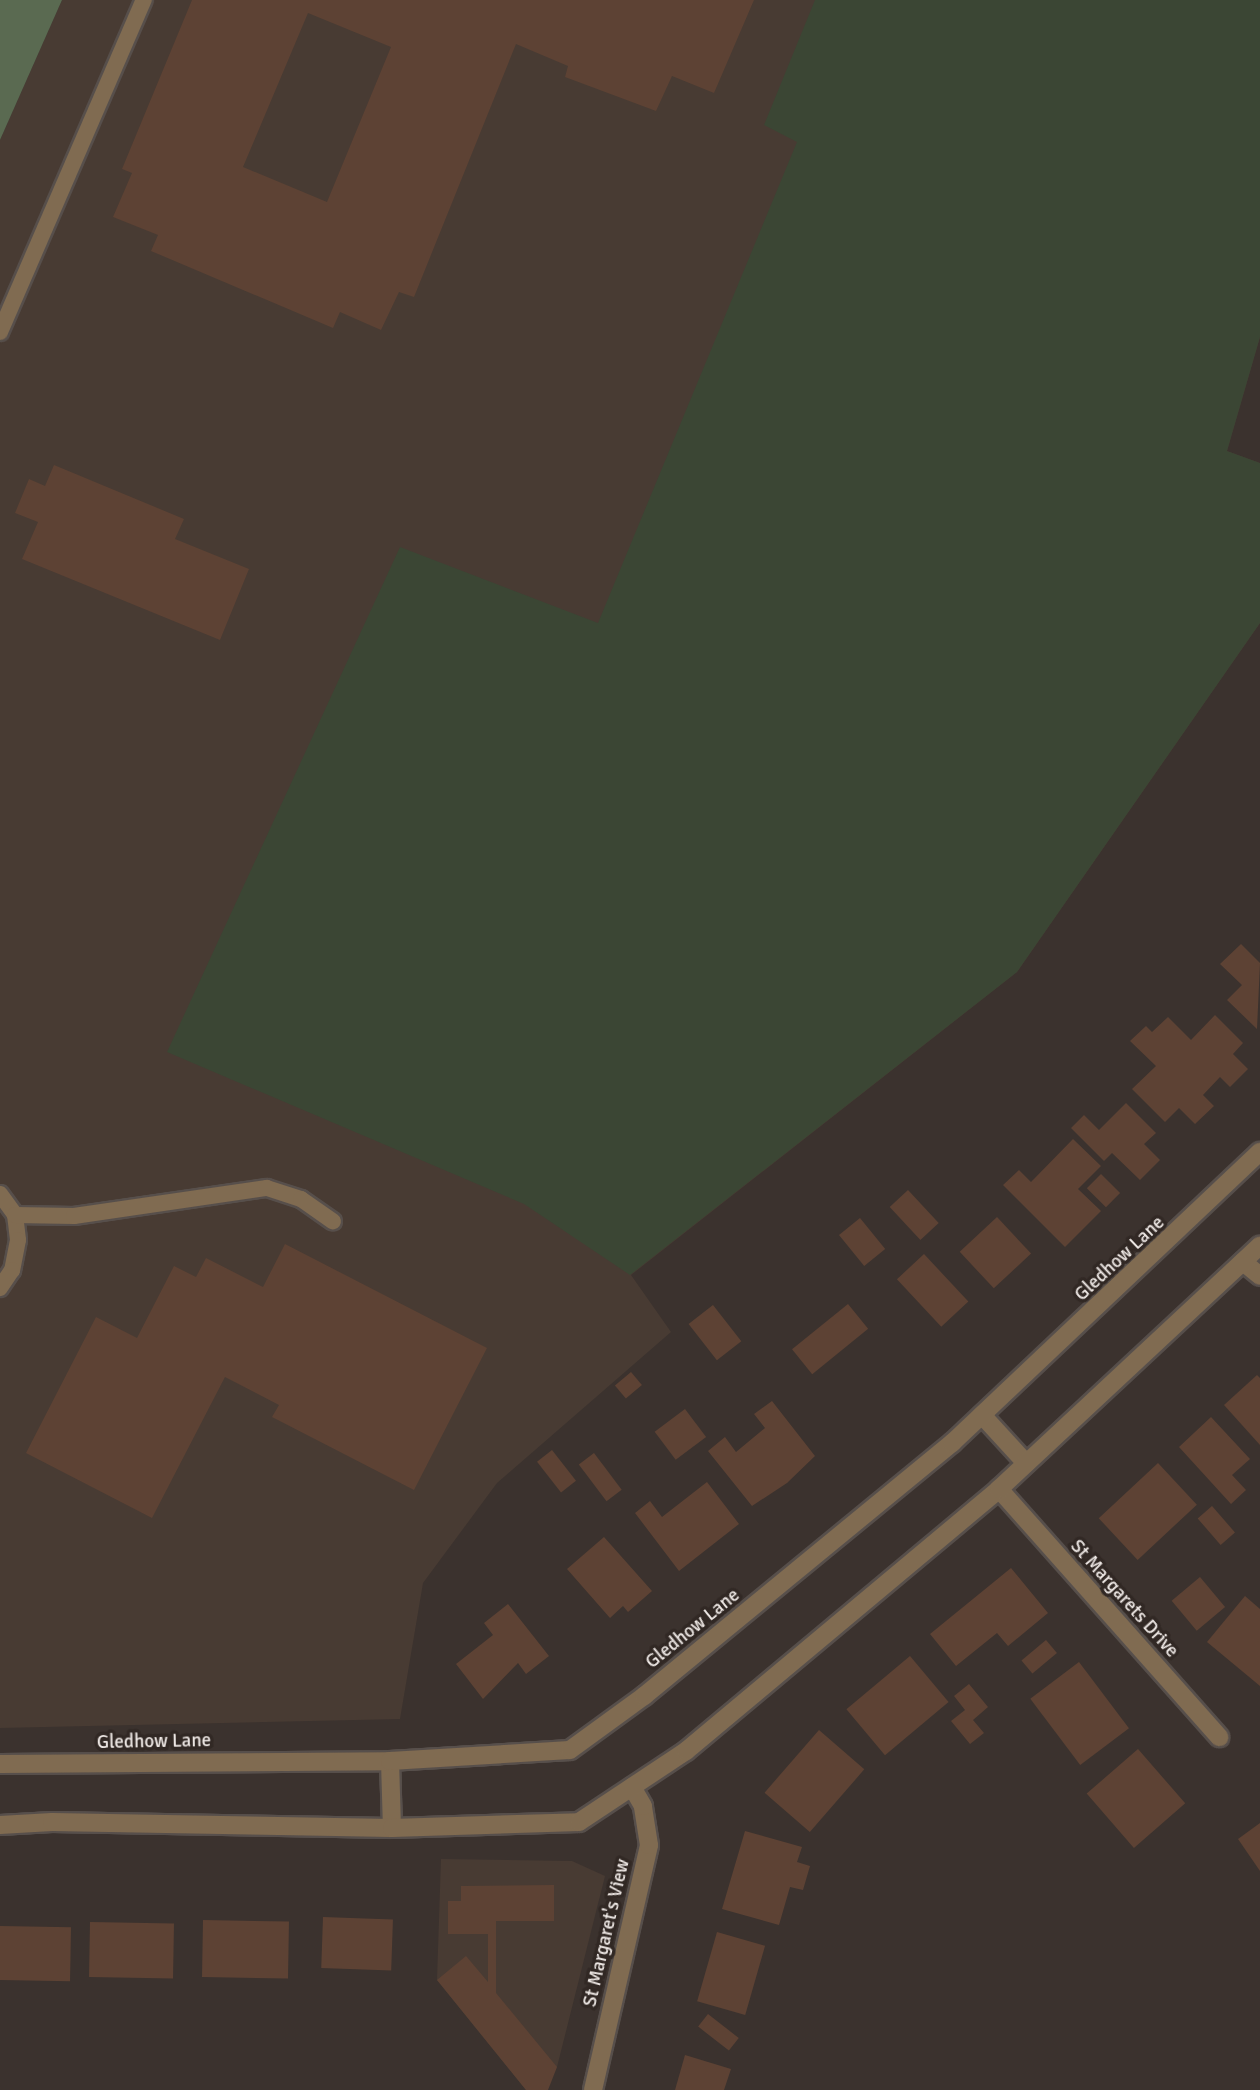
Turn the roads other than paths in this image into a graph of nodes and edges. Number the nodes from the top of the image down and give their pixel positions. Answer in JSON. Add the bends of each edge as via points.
{"nodes":[{"id":1,"x":144,"y":0,"type":"edge"},
{"id":2,"x":0,"y":332,"type":"edge"},
{"id":3,"x":1260,"y":1152,"type":"edge"},
{"id":4,"x":0,"y":1194,"type":"edge"},
{"id":5,"x":15,"y":1215,"type":"junction"},
{"id":6,"x":333,"y":1221,"type":"dead end"},
{"id":7,"x":1260,"y":1246,"type":"edge"},
{"id":8,"x":1243,"y":1262,"type":"junction"},
{"id":9,"x":1260,"y":1276,"type":"edge"},
{"id":10,"x":0,"y":1288,"type":"edge"},
{"id":11,"x":982,"y":1415,"type":"junction"},
{"id":12,"x":1026,"y":1463,"type":"junction"},
{"id":13,"x":999,"y":1489,"type":"junction"},
{"id":14,"x":1219,"y":1737,"type":"dead end"},
{"id":15,"x":390,"y":1761,"type":"junction"},
{"id":16,"x":0,"y":1764,"type":"edge"},
{"id":17,"x":632,"y":1787,"type":"junction"},
{"id":18,"x":0,"y":1825,"type":"edge"},
{"id":19,"x":392,"y":1828,"type":"junction"},
{"id":20,"x":593,"y":2090,"type":"edge"}],
"edges":[{"from":1,"to":2,"type":"lane"},
{"from":3,"to":11,"type":"street","name":"Gledhow Lane"},
{"from":4,"to":5,"type":"lane"},
{"from":5,"to":6,"type":"lane","via":[[74,1216],[267,1188],[301,1199]]},
{"from":5,"to":10,"type":"lane","via":[[18,1240],[12,1270]]},
{"from":7,"to":8,"type":"street"},
{"from":8,"to":9,"type":"street"},
{"from":8,"to":12,"type":"street"},
{"from":11,"to":12,"type":"street"},
{"from":11,"to":15,"type":"street","name":"Gledhow Lane","via":[[645,1696],[570,1750]]},
{"from":12,"to":13,"type":"street"},
{"from":13,"to":14,"type":"street","name":"St Margarets Drive"},
{"from":13,"to":17,"type":"street","via":[[686,1751]]},
{"from":15,"to":16,"type":"street","name":"Gledhow Lane"},
{"from":15,"to":19,"type":"street"},
{"from":17,"to":19,"type":"street","via":[[579,1822]]},
{"from":17,"to":20,"type":"street","name":"St Margaret's View","via":[[643,1806],[649,1845]]},
{"from":18,"to":19,"type":"street"}]}
